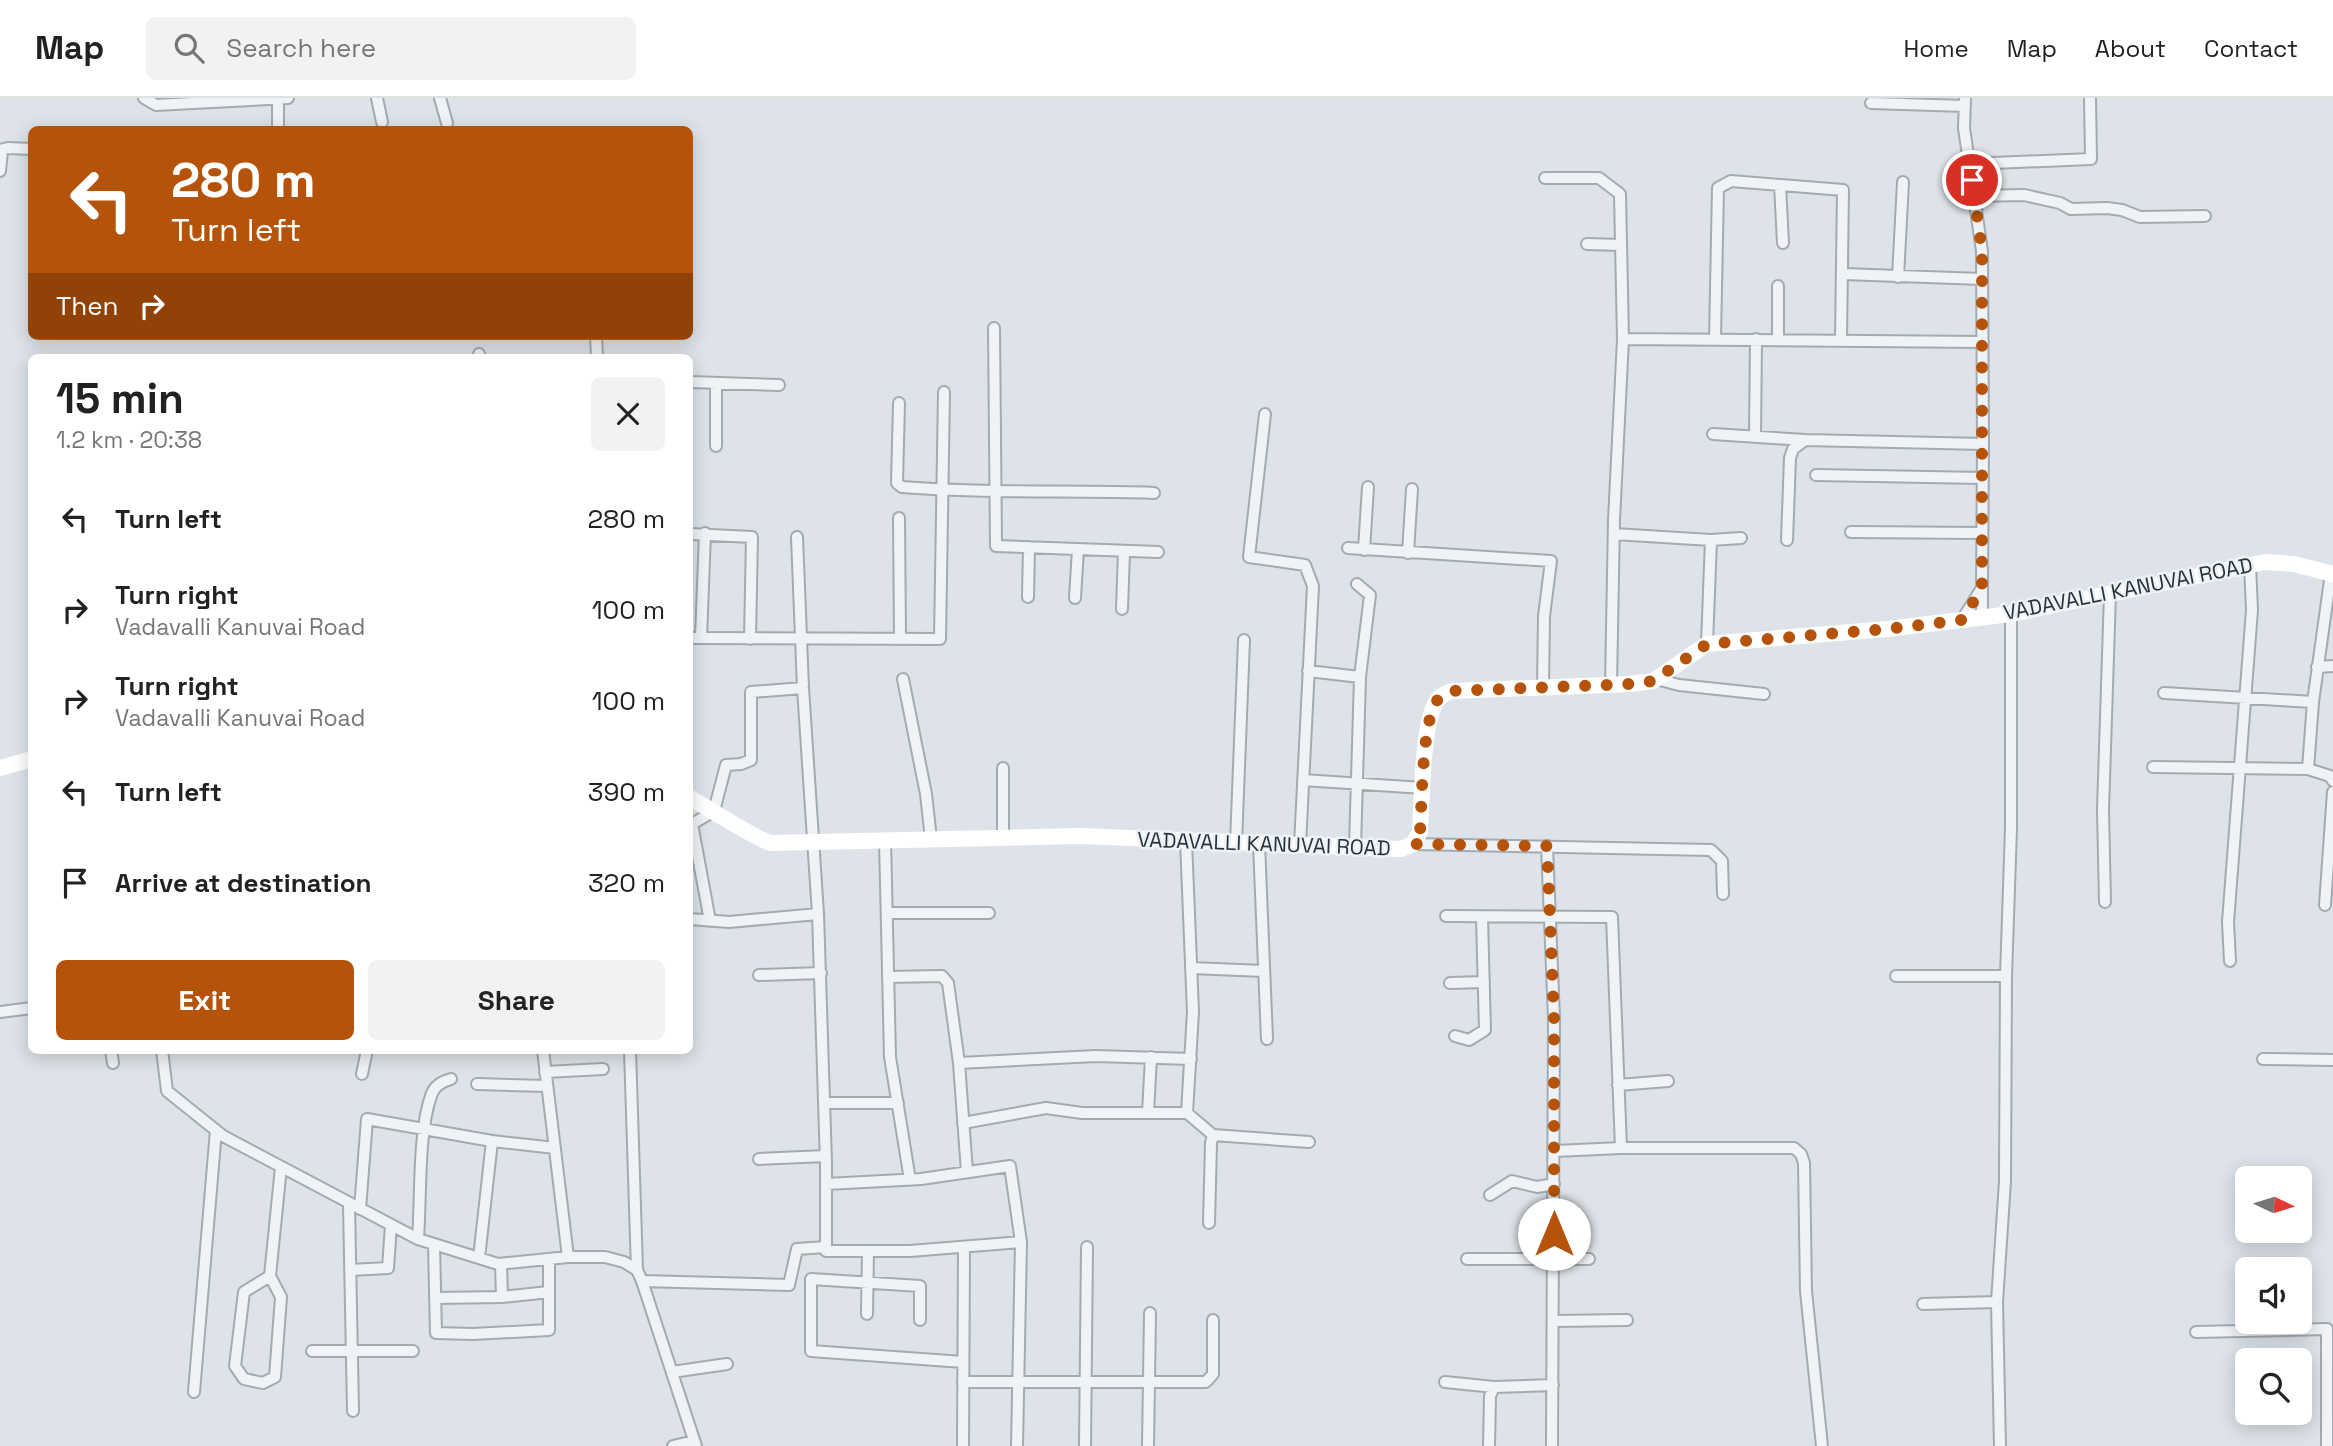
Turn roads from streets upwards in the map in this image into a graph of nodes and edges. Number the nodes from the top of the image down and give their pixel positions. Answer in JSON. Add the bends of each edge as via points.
{"nodes":[{"id":1,"x":144,"y":98,"type":"edge"},
{"id":2,"x":278,"y":98,"type":"edge"},
{"id":3,"x":288,"y":98,"type":"edge"},
{"id":4,"x":377,"y":98,"type":"edge"},
{"id":5,"x":440,"y":98,"type":"edge"},
{"id":6,"x":2090,"y":98,"type":"edge"},
{"id":7,"x":1965,"y":102,"type":"edge"},
{"id":8,"x":1871,"y":103,"type":"dead end"},
{"id":9,"x":382,"y":122,"type":"dead end"},
{"id":10,"x":447,"y":123,"type":"dead end"},
{"id":11,"x":278,"y":126,"type":"edge"},
{"id":12,"x":28,"y":149,"type":"edge"},
{"id":13,"x":1,"y":151,"type":"edge"},
{"id":14,"x":1969,"y":164,"type":"junction"},
{"id":15,"x":0,"y":171,"type":"edge"},
{"id":16,"x":1545,"y":178,"type":"dead end"},
{"id":17,"x":1903,"y":182,"type":"dead end"},
{"id":18,"x":1780,"y":185,"type":"junction"},
{"id":19,"x":1974,"y":196,"type":"junction"},
{"id":20,"x":2205,"y":216,"type":"dead end"},
{"id":21,"x":1783,"y":243,"type":"dead end"},
{"id":22,"x":1587,"y":244,"type":"dead end"},
{"id":23,"x":1621,"y":245,"type":"junction"},
{"id":24,"x":1843,"y":274,"type":"junction"},
{"id":25,"x":1898,"y":278,"type":"junction"},
{"id":26,"x":1982,"y":279,"type":"junction"},
{"id":27,"x":1778,"y":286,"type":"dead end"},
{"id":28,"x":994,"y":328,"type":"dead end"},
{"id":29,"x":1623,"y":339,"type":"junction"},
{"id":30,"x":1715,"y":339,"type":"junction"},
{"id":31,"x":1756,"y":339,"type":"junction"},
{"id":32,"x":1778,"y":339,"type":"junction"},
{"id":33,"x":1841,"y":340,"type":"junction"},
{"id":34,"x":1983,"y":342,"type":"junction"},
{"id":35,"x":693,"y":383,"type":"edge"},
{"id":36,"x":716,"y":384,"type":"junction"},
{"id":37,"x":779,"y":385,"type":"dead end"},
{"id":38,"x":944,"y":392,"type":"dead end"},
{"id":39,"x":899,"y":404,"type":"dead end"},
{"id":40,"x":1265,"y":414,"type":"dead end"},
{"id":41,"x":1713,"y":434,"type":"dead end"},
{"id":42,"x":1755,"y":437,"type":"junction"},
{"id":43,"x":1805,"y":440,"type":"junction"},
{"id":44,"x":1983,"y":444,"type":"junction"},
{"id":45,"x":716,"y":446,"type":"dead end"},
{"id":46,"x":1816,"y":475,"type":"dead end"},
{"id":47,"x":1983,"y":478,"type":"junction"},
{"id":48,"x":1368,"y":486,"type":"dead end"},
{"id":49,"x":1412,"y":489,"type":"dead end"},
{"id":50,"x":943,"y":490,"type":"junction"},
{"id":51,"x":996,"y":492,"type":"junction"},
{"id":52,"x":1154,"y":493,"type":"dead end"},
{"id":53,"x":898,"y":518,"type":"dead end"},
{"id":54,"x":1851,"y":532,"type":"dead end"},
{"id":55,"x":705,"y":533,"type":"junction"},
{"id":56,"x":1982,"y":533,"type":"junction"},
{"id":57,"x":693,"y":534,"type":"edge"},
{"id":58,"x":1614,"y":534,"type":"junction"},
{"id":59,"x":797,"y":537,"type":"dead end"},
{"id":60,"x":1741,"y":538,"type":"dead end"},
{"id":61,"x":1712,"y":540,"type":"junction"},
{"id":62,"x":1787,"y":540,"type":"dead end"},
{"id":63,"x":1030,"y":547,"type":"junction"},
{"id":64,"x":1348,"y":548,"type":"dead end"},
{"id":65,"x":1078,"y":549,"type":"junction"},
{"id":66,"x":1364,"y":550,"type":"junction"},
{"id":67,"x":1124,"y":551,"type":"junction"},
{"id":68,"x":1158,"y":552,"type":"dead end"},
{"id":69,"x":1408,"y":554,"type":"junction"},
{"id":70,"x":2250,"y":565,"type":"junction"},
{"id":71,"x":2332,"y":574,"type":"edge"},
{"id":72,"x":1357,"y":584,"type":"dead end"},
{"id":73,"x":1982,"y":588,"type":"junction"},
{"id":74,"x":2110,"y":594,"type":"junction"},
{"id":75,"x":1028,"y":597,"type":"dead end"},
{"id":76,"x":1075,"y":598,"type":"dead end"},
{"id":77,"x":1122,"y":609,"type":"dead end"},
{"id":78,"x":2011,"y":614,"type":"junction"},
{"id":79,"x":1982,"y":618,"type":"junction"},
{"id":80,"x":1962,"y":620,"type":"junction"},
{"id":81,"x":695,"y":638,"type":"edge"},
{"id":82,"x":900,"y":638,"type":"junction"},
{"id":83,"x":750,"y":639,"type":"junction"},
{"id":84,"x":801,"y":639,"type":"junction"},
{"id":85,"x":1244,"y":640,"type":"dead end"},
{"id":86,"x":1707,"y":644,"type":"junction"},
{"id":87,"x":2333,"y":666,"type":"edge"},
{"id":88,"x":2317,"y":667,"type":"junction"},
{"id":89,"x":1308,"y":671,"type":"junction"},
{"id":90,"x":1360,"y":677,"type":"junction"},
{"id":91,"x":903,"y":679,"type":"dead end"},
{"id":92,"x":1656,"y":679,"type":"junction"},
{"id":93,"x":1611,"y":685,"type":"junction"},
{"id":94,"x":1543,"y":687,"type":"junction"},
{"id":95,"x":803,"y":688,"type":"junction"},
{"id":96,"x":2164,"y":693,"type":"dead end"},
{"id":97,"x":1764,"y":694,"type":"dead end"},
{"id":98,"x":2244,"y":697,"type":"junction"},
{"id":99,"x":2313,"y":702,"type":"junction"},
{"id":100,"x":28,"y":760,"type":"edge"},
{"id":101,"x":2153,"y":767,"type":"dead end"},
{"id":102,"x":0,"y":768,"type":"edge"},
{"id":103,"x":1003,"y":768,"type":"dead end"},
{"id":104,"x":2239,"y":768,"type":"junction"},
{"id":105,"x":2308,"y":769,"type":"junction"},
{"id":106,"x":1303,"y":780,"type":"junction"},
{"id":107,"x":2333,"y":781,"type":"edge"},
{"id":108,"x":1357,"y":783,"type":"junction"},
{"id":109,"x":1423,"y":789,"type":"junction"},
{"id":110,"x":2333,"y":792,"type":"edge"},
{"id":111,"x":693,"y":800,"type":"edge"},
{"id":112,"x":714,"y":811,"type":"junction"},
{"id":113,"x":693,"y":823,"type":"edge"},
{"id":114,"x":1003,"y":838,"type":"junction"},
{"id":115,"x":931,"y":839,"type":"junction"},
{"id":116,"x":885,"y":840,"type":"junction"},
{"id":117,"x":2331,"y":840,"type":"edge"},
{"id":118,"x":1186,"y":841,"type":"junction"},
{"id":119,"x":813,"y":842,"type":"junction"},
{"id":120,"x":693,"y":843,"type":"edge"},
{"id":121,"x":1236,"y":843,"type":"junction"},
{"id":122,"x":1259,"y":844,"type":"junction"},
{"id":123,"x":1413,"y":844,"type":"junction"},
{"id":124,"x":1300,"y":845,"type":"junction"},
{"id":125,"x":1547,"y":846,"type":"junction"},
{"id":126,"x":1355,"y":847,"type":"junction"},
{"id":127,"x":694,"y":862,"type":"edge"},
{"id":128,"x":1723,"y":894,"type":"dead end"},
{"id":129,"x":2105,"y":902,"type":"dead end"},
{"id":130,"x":2325,"y":905,"type":"dead end"},
{"id":131,"x":887,"y":913,"type":"junction"},
{"id":132,"x":989,"y":913,"type":"dead end"},
{"id":133,"x":818,"y":914,"type":"junction"},
{"id":134,"x":1446,"y":916,"type":"dead end"},
{"id":135,"x":1549,"y":917,"type":"junction"},
{"id":136,"x":1482,"y":918,"type":"junction"},
{"id":137,"x":693,"y":919,"type":"edge"},
{"id":138,"x":710,"y":921,"type":"junction"},
{"id":139,"x":2230,"y":961,"type":"dead end"},
{"id":140,"x":1191,"y":968,"type":"junction"},
{"id":141,"x":1264,"y":971,"type":"junction"},
{"id":142,"x":821,"y":973,"type":"junction"},
{"id":143,"x":759,"y":975,"type":"dead end"},
{"id":144,"x":1896,"y":976,"type":"dead end"},
{"id":145,"x":2006,"y":976,"type":"junction"},
{"id":146,"x":888,"y":977,"type":"junction"},
{"id":147,"x":1484,"y":982,"type":"junction"},
{"id":148,"x":1450,"y":983,"type":"dead end"},
{"id":149,"x":28,"y":1008,"type":"edge"},
{"id":150,"x":0,"y":1012,"type":"edge"},
{"id":151,"x":1455,"y":1036,"type":"dead end"},
{"id":152,"x":1266,"y":1039,"type":"dead end"},
{"id":153,"x":112,"y":1054,"type":"edge"},
{"id":154,"x":162,"y":1054,"type":"edge"},
{"id":155,"x":365,"y":1054,"type":"edge"},
{"id":156,"x":543,"y":1054,"type":"edge"},
{"id":157,"x":630,"y":1054,"type":"edge"},
{"id":158,"x":1151,"y":1058,"type":"junction"},
{"id":159,"x":1191,"y":1059,"type":"junction"},
{"id":160,"x":2263,"y":1059,"type":"dead end"},
{"id":161,"x":2333,"y":1060,"type":"edge"},
{"id":162,"x":113,"y":1063,"type":"dead end"},
{"id":163,"x":959,"y":1063,"type":"junction"},
{"id":164,"x":603,"y":1069,"type":"dead end"},
{"id":165,"x":545,"y":1072,"type":"junction"},
{"id":166,"x":362,"y":1074,"type":"dead end"},
{"id":167,"x":450,"y":1079,"type":"dead end"},
{"id":168,"x":1668,"y":1081,"type":"dead end"},
{"id":169,"x":477,"y":1084,"type":"dead end"},
{"id":170,"x":1618,"y":1085,"type":"junction"},
{"id":171,"x":547,"y":1086,"type":"junction"},
{"id":172,"x":898,"y":1103,"type":"junction"},
{"id":173,"x":824,"y":1104,"type":"junction"},
{"id":174,"x":1149,"y":1112,"type":"junction"},
{"id":175,"x":1187,"y":1113,"type":"junction"},
{"id":176,"x":963,"y":1123,"type":"junction"},
{"id":177,"x":216,"y":1130,"type":"junction"},
{"id":178,"x":424,"y":1131,"type":"junction"},
{"id":179,"x":1213,"y":1135,"type":"junction"},
{"id":180,"x":492,"y":1141,"type":"junction"},
{"id":181,"x":1309,"y":1142,"type":"dead end"},
{"id":182,"x":555,"y":1148,"type":"junction"},
{"id":183,"x":1621,"y":1148,"type":"junction"},
{"id":184,"x":1555,"y":1151,"type":"junction"},
{"id":185,"x":826,"y":1156,"type":"junction"},
{"id":186,"x":759,"y":1159,"type":"dead end"},
{"id":187,"x":281,"y":1167,"type":"junction"},
{"id":188,"x":967,"y":1172,"type":"junction"},
{"id":189,"x":910,"y":1180,"type":"junction"},
{"id":190,"x":826,"y":1184,"type":"junction"},
{"id":191,"x":1554,"y":1184,"type":"junction"},
{"id":192,"x":1490,"y":1195,"type":"dead end"},
{"id":193,"x":354,"y":1206,"type":"junction"},
{"id":194,"x":1209,"y":1223,"type":"dead end"},
{"id":195,"x":391,"y":1225,"type":"junction"},
{"id":196,"x":418,"y":1239,"type":"junction"},
{"id":197,"x":1021,"y":1242,"type":"junction"},
{"id":198,"x":434,"y":1244,"type":"junction"},
{"id":199,"x":826,"y":1247,"type":"junction"},
{"id":200,"x":964,"y":1247,"type":"junction"},
{"id":201,"x":1087,"y":1247,"type":"dead end"},
{"id":202,"x":868,"y":1251,"type":"junction"},
{"id":203,"x":568,"y":1257,"type":"junction"},
{"id":204,"x":479,"y":1258,"type":"junction"},
{"id":205,"x":549,"y":1259,"type":"junction"},
{"id":206,"x":1467,"y":1259,"type":"dead end"},
{"id":207,"x":1554,"y":1259,"type":"junction"},
{"id":208,"x":1589,"y":1259,"type":"dead end"},
{"id":209,"x":500,"y":1264,"type":"junction"},
{"id":210,"x":350,"y":1270,"type":"junction"},
{"id":211,"x":640,"y":1275,"type":"junction"},
{"id":212,"x":270,"y":1276,"type":"junction"},
{"id":213,"x":867,"y":1283,"type":"junction"},
{"id":214,"x":549,"y":1293,"type":"junction"},
{"id":215,"x":502,"y":1297,"type":"junction"},
{"id":216,"x":435,"y":1298,"type":"junction"},
{"id":217,"x":1997,"y":1302,"type":"junction"},
{"id":218,"x":1923,"y":1304,"type":"dead end"},
{"id":219,"x":1150,"y":1313,"type":"dead end"},
{"id":220,"x":867,"y":1314,"type":"dead end"},
{"id":221,"x":920,"y":1320,"type":"dead end"},
{"id":222,"x":1213,"y":1320,"type":"dead end"},
{"id":223,"x":1627,"y":1320,"type":"dead end"},
{"id":224,"x":1553,"y":1321,"type":"junction"},
{"id":225,"x":2330,"y":1329,"type":"edge"},
{"id":226,"x":2196,"y":1332,"type":"dead end"},
{"id":227,"x":312,"y":1351,"type":"dead end"},
{"id":228,"x":352,"y":1351,"type":"junction"},
{"id":229,"x":413,"y":1351,"type":"dead end"},
{"id":230,"x":963,"y":1362,"type":"junction"},
{"id":231,"x":727,"y":1364,"type":"dead end"},
{"id":232,"x":672,"y":1372,"type":"junction"},
{"id":233,"x":963,"y":1382,"type":"junction"},
{"id":234,"x":1086,"y":1382,"type":"junction"},
{"id":235,"x":1149,"y":1382,"type":"junction"},
{"id":236,"x":1446,"y":1382,"type":"dead end"},
{"id":237,"x":1018,"y":1383,"type":"junction"},
{"id":238,"x":1553,"y":1385,"type":"junction"},
{"id":239,"x":1494,"y":1387,"type":"junction"},
{"id":240,"x":194,"y":1392,"type":"dead end"},
{"id":241,"x":353,"y":1411,"type":"dead end"},
{"id":242,"x":695,"y":1443,"type":"edge"},
{"id":243,"x":673,"y":1446,"type":"edge"},
{"id":244,"x":963,"y":1446,"type":"edge"},
{"id":245,"x":1017,"y":1446,"type":"edge"},
{"id":246,"x":1085,"y":1446,"type":"edge"},
{"id":247,"x":1148,"y":1446,"type":"edge"},
{"id":248,"x":1489,"y":1446,"type":"edge"},
{"id":249,"x":1552,"y":1446,"type":"edge"},
{"id":250,"x":1822,"y":1446,"type":"edge"},
{"id":251,"x":2000,"y":1446,"type":"edge"},
{"id":252,"x":2327,"y":1446,"type":"edge"}],
"edges":[{"from":1,"to":2,"type":"street","via":[[156,105]]},
{"from":2,"to":3,"type":"street"},
{"from":2,"to":11,"type":"street"},
{"from":4,"to":9,"type":"street"},
{"from":5,"to":10,"type":"street"},
{"from":6,"to":14,"type":"street","via":[[2091,159]]},
{"from":7,"to":8,"type":"street"},
{"from":7,"to":14,"type":"street"},
{"from":12,"to":13,"type":"street"},
{"from":13,"to":15,"type":"street"},
{"from":14,"to":19,"type":"street"},
{"from":16,"to":23,"type":"street","via":[[1599,178],[1620,194]]},
{"from":17,"to":25,"type":"street"},
{"from":18,"to":21,"type":"street"},
{"from":18,"to":24,"type":"street","via":[[1843,190]]},
{"from":18,"to":30,"type":"street","via":[[1731,181],[1718,188]]},
{"from":19,"to":20,"type":"street","via":[[2024,195],[2071,209],[2114,209],[2140,217]]},
{"from":19,"to":26,"type":"street"},
{"from":22,"to":23,"type":"street"},
{"from":23,"to":29,"type":"street"},
{"from":24,"to":25,"type":"street"},
{"from":24,"to":33,"type":"street"},
{"from":25,"to":26,"type":"street"},
{"from":26,"to":34,"type":"street"},
{"from":27,"to":32,"type":"street"},
{"from":28,"to":51,"type":"street"},
{"from":29,"to":30,"type":"street"},
{"from":29,"to":58,"type":"street"},
{"from":30,"to":31,"type":"street"},
{"from":31,"to":32,"type":"street"},
{"from":31,"to":42,"type":"street"},
{"from":32,"to":33,"type":"street"},
{"from":33,"to":34,"type":"street"},
{"from":34,"to":44,"type":"street"},
{"from":35,"to":36,"type":"street"},
{"from":36,"to":37,"type":"street"},
{"from":36,"to":45,"type":"street"},
{"from":38,"to":50,"type":"street"},
{"from":39,"to":50,"type":"street","via":[[897,483]]},
{"from":40,"to":89,"type":"street","via":[[1249,558],[1305,565],[1313,586]]},
{"from":41,"to":42,"type":"street"},
{"from":42,"to":43,"type":"street"},
{"from":43,"to":44,"type":"street"},
{"from":43,"to":62,"type":"street","via":[[1790,458]]},
{"from":44,"to":47,"type":"street"},
{"from":46,"to":47,"type":"street"},
{"from":47,"to":56,"type":"street"},
{"from":48,"to":66,"type":"street"},
{"from":49,"to":69,"type":"street"},
{"from":50,"to":51,"type":"street"},
{"from":50,"to":82,"type":"street","via":[[940,639]]},
{"from":51,"to":52,"type":"street"},
{"from":51,"to":63,"type":"street","via":[[996,546]]},
{"from":53,"to":82,"type":"street"},
{"from":54,"to":56,"type":"street"},
{"from":55,"to":57,"type":"street"},
{"from":55,"to":81,"type":"street"},
{"from":55,"to":83,"type":"street","via":[[752,537]]},
{"from":56,"to":73,"type":"street"},
{"from":58,"to":61,"type":"street"},
{"from":58,"to":93,"type":"street"},
{"from":59,"to":84,"type":"street"},
{"from":60,"to":61,"type":"street"},
{"from":61,"to":86,"type":"street"},
{"from":63,"to":65,"type":"street"},
{"from":63,"to":75,"type":"street"},
{"from":64,"to":66,"type":"street"},
{"from":65,"to":67,"type":"street"},
{"from":65,"to":76,"type":"street"},
{"from":66,"to":69,"type":"street"},
{"from":67,"to":68,"type":"street"},
{"from":67,"to":77,"type":"street"},
{"from":69,"to":94,"type":"street","via":[[1550,561]]},
{"from":70,"to":71,"type":"street","name":"VADAVALLI KANUVAI ROAD","via":[[2294,564]]},
{"from":70,"to":74,"type":"street","name":"VADAVALLI KANUVAI ROAD"},
{"from":70,"to":98,"type":"street","via":[[2252,610]]},
{"from":71,"to":88,"type":"street"},
{"from":72,"to":90,"type":"street","via":[[1370,595]]},
{"from":73,"to":79,"type":"street"},
{"from":73,"to":80,"type":"street"},
{"from":74,"to":78,"type":"street","name":"VADAVALLI KANUVAI ROAD"},
{"from":74,"to":129,"type":"street"},
{"from":78,"to":79,"type":"street","name":"VADAVALLI KANUVAI ROAD"},
{"from":78,"to":145,"type":"street"},
{"from":79,"to":80,"type":"street","name":"VADAVALLI KANUVAI ROAD"},
{"from":80,"to":86,"type":"street","name":"VADAVALLI KANUVAI ROAD"},
{"from":81,"to":83,"type":"street"},
{"from":82,"to":84,"type":"street"},
{"from":83,"to":84,"type":"street"},
{"from":84,"to":95,"type":"street"},
{"from":85,"to":121,"type":"street"},
{"from":86,"to":92,"type":"street","name":"VADAVALLI KANUVAI ROAD"},
{"from":87,"to":88,"type":"street"},
{"from":88,"to":99,"type":"street"},
{"from":89,"to":90,"type":"street"},
{"from":89,"to":106,"type":"street"},
{"from":90,"to":108,"type":"street"},
{"from":91,"to":115,"type":"street"},
{"from":92,"to":93,"type":"street","name":"VADAVALLI KANUVAI ROAD"},
{"from":92,"to":97,"type":"street"},
{"from":93,"to":94,"type":"street","name":"VADAVALLI KANUVAI ROAD"},
{"from":94,"to":109,"type":"street","name":"VADAVALLI KANUVAI ROAD","via":[[1441,695],[1427,730]]},
{"from":95,"to":112,"type":"street","via":[[751,692],[751,760],[726,765]]},
{"from":95,"to":119,"type":"street"},
{"from":96,"to":98,"type":"street"},
{"from":98,"to":99,"type":"street"},
{"from":98,"to":104,"type":"street"},
{"from":99,"to":105,"type":"street"},
{"from":100,"to":102,"type":"street"},
{"from":101,"to":104,"type":"street"},
{"from":103,"to":114,"type":"street"},
{"from":104,"to":105,"type":"street"},
{"from":104,"to":139,"type":"street","via":[[2228,922]]},
{"from":105,"to":107,"type":"street"},
{"from":106,"to":108,"type":"street"},
{"from":106,"to":124,"type":"street"},
{"from":108,"to":109,"type":"street"},
{"from":108,"to":126,"type":"street"},
{"from":109,"to":123,"type":"street","name":"VADAVALLI KANUVAI ROAD","via":[[1420,832]]},
{"from":110,"to":117,"type":"street"},
{"from":111,"to":112,"type":"street","name":"VADAVALLI KANUVAI ROAD"},
{"from":112,"to":113,"type":"street"},
{"from":112,"to":119,"type":"street","name":"VADAVALLI KANUVAI ROAD","via":[[744,832],[771,843]]},
{"from":114,"to":115,"type":"street","name":"VADAVALLI KANUVAI ROAD"},
{"from":114,"to":118,"type":"street","name":"VADAVALLI KANUVAI ROAD"},
{"from":115,"to":116,"type":"street","name":"VADAVALLI KANUVAI ROAD"},
{"from":116,"to":119,"type":"street","name":"VADAVALLI KANUVAI ROAD"},
{"from":116,"to":131,"type":"street"},
{"from":117,"to":130,"type":"street"},
{"from":118,"to":121,"type":"street","name":"VADAVALLI KANUVAI ROAD"},
{"from":118,"to":140,"type":"street"},
{"from":119,"to":133,"type":"street"},
{"from":120,"to":127,"type":"street"},
{"from":121,"to":122,"type":"street","name":"VADAVALLI KANUVAI ROAD"},
{"from":122,"to":124,"type":"street","name":"VADAVALLI KANUVAI ROAD"},
{"from":122,"to":141,"type":"street"},
{"from":123,"to":125,"type":"street"},
{"from":123,"to":126,"type":"street","name":"VADAVALLI KANUVAI ROAD","via":[[1401,849]]},
{"from":124,"to":126,"type":"street","name":"VADAVALLI KANUVAI ROAD"},
{"from":125,"to":128,"type":"street","via":[[1711,850],[1722,860]]},
{"from":125,"to":135,"type":"street"},
{"from":127,"to":138,"type":"street"},
{"from":131,"to":132,"type":"street"},
{"from":131,"to":146,"type":"street"},
{"from":133,"to":138,"type":"street"},
{"from":133,"to":142,"type":"street"},
{"from":134,"to":136,"type":"street"},
{"from":135,"to":136,"type":"street"},
{"from":135,"to":170,"type":"street","via":[[1612,917]]},
{"from":135,"to":184,"type":"street"},
{"from":136,"to":147,"type":"street"},
{"from":137,"to":138,"type":"street"},
{"from":140,"to":141,"type":"street"},
{"from":140,"to":159,"type":"street"},
{"from":141,"to":152,"type":"street"},
{"from":142,"to":143,"type":"street"},
{"from":142,"to":173,"type":"street"},
{"from":144,"to":145,"type":"street"},
{"from":145,"to":217,"type":"street","via":[[2005,1181]]},
{"from":146,"to":163,"type":"street","via":[[942,976],[948,983]]},
{"from":146,"to":172,"type":"street","via":[[890,1057]]},
{"from":147,"to":148,"type":"street"},
{"from":147,"to":151,"type":"street","via":[[1485,1030],[1469,1040]]},
{"from":149,"to":150,"type":"street"},
{"from":153,"to":162,"type":"street"},
{"from":154,"to":177,"type":"street","via":[[166,1091]]},
{"from":155,"to":166,"type":"street"},
{"from":156,"to":165,"type":"street"},
{"from":157,"to":211,"type":"street"},
{"from":158,"to":159,"type":"street"},
{"from":158,"to":163,"type":"street"},
{"from":158,"to":174,"type":"street"},
{"from":159,"to":175,"type":"street"},
{"from":160,"to":161,"type":"street"},
{"from":163,"to":176,"type":"street"},
{"from":164,"to":165,"type":"street"},
{"from":165,"to":171,"type":"street"},
{"from":167,"to":178,"type":"street","via":[[431,1094]]},
{"from":168,"to":170,"type":"street"},
{"from":169,"to":171,"type":"street"},
{"from":170,"to":183,"type":"street"},
{"from":171,"to":182,"type":"street"},
{"from":172,"to":173,"type":"street"},
{"from":172,"to":189,"type":"street"},
{"from":173,"to":185,"type":"street"},
{"from":174,"to":175,"type":"street"},
{"from":174,"to":176,"type":"street","via":[[1046,1108]]},
{"from":175,"to":179,"type":"street"},
{"from":176,"to":188,"type":"street"},
{"from":177,"to":187,"type":"street"},
{"from":177,"to":240,"type":"street"},
{"from":178,"to":180,"type":"street"},
{"from":178,"to":193,"type":"street","via":[[367,1119]]},
{"from":178,"to":196,"type":"street"},
{"from":179,"to":181,"type":"street"},
{"from":179,"to":194,"type":"street"},
{"from":180,"to":182,"type":"street"},
{"from":180,"to":204,"type":"street"},
{"from":182,"to":203,"type":"street"},
{"from":183,"to":184,"type":"street"},
{"from":183,"to":250,"type":"street","via":[[1794,1148],[1801,1154],[1806,1291]]},
{"from":184,"to":191,"type":"street"},
{"from":185,"to":186,"type":"street"},
{"from":185,"to":190,"type":"street"},
{"from":187,"to":193,"type":"street"},
{"from":187,"to":212,"type":"street"},
{"from":188,"to":189,"type":"street"},
{"from":188,"to":197,"type":"street","via":[[1010,1166]]},
{"from":189,"to":190,"type":"street"},
{"from":190,"to":199,"type":"street"},
{"from":191,"to":192,"type":"street","via":[[1537,1187],[1512,1181]]},
{"from":191,"to":207,"type":"street"},
{"from":193,"to":195,"type":"street"},
{"from":193,"to":210,"type":"street"},
{"from":195,"to":196,"type":"street"},
{"from":195,"to":210,"type":"street","via":[[388,1268]]},
{"from":196,"to":198,"type":"street"},
{"from":197,"to":200,"type":"street"},
{"from":197,"to":237,"type":"street"},
{"from":198,"to":204,"type":"street"},
{"from":198,"to":216,"type":"street"},
{"from":199,"to":202,"type":"street","via":[[826,1251]]},
{"from":199,"to":211,"type":"street","via":[[797,1249],[789,1285]]},
{"from":200,"to":202,"type":"street"},
{"from":200,"to":230,"type":"street"},
{"from":201,"to":234,"type":"street"},
{"from":202,"to":213,"type":"street"},
{"from":203,"to":205,"type":"street"},
{"from":203,"to":211,"type":"street","via":[[606,1257],[624,1262]]},
{"from":204,"to":209,"type":"street"},
{"from":205,"to":209,"type":"street"},
{"from":205,"to":214,"type":"street"},
{"from":206,"to":207,"type":"street"},
{"from":207,"to":208,"type":"street"},
{"from":207,"to":224,"type":"street"},
{"from":209,"to":215,"type":"street"},
{"from":210,"to":228,"type":"street"},
{"from":211,"to":232,"type":"street"},
{"from":212,"to":212,"type":"street","via":[[281,1297],[275,1377],[262,1383],[244,1379],[235,1366],[244,1292]]},
{"from":213,"to":220,"type":"street"},
{"from":213,"to":221,"type":"street","via":[[920,1286]]},
{"from":213,"to":230,"type":"street","via":[[811,1279],[811,1352]]},
{"from":214,"to":215,"type":"street"},
{"from":214,"to":216,"type":"street","via":[[549,1330],[498,1333],[436,1333]]},
{"from":215,"to":216,"type":"street"},
{"from":217,"to":218,"type":"street"},
{"from":217,"to":251,"type":"street"},
{"from":219,"to":235,"type":"street"},
{"from":222,"to":235,"type":"street","via":[[1211,1379]]},
{"from":223,"to":224,"type":"street"},
{"from":224,"to":238,"type":"street"},
{"from":225,"to":226,"type":"street"},
{"from":225,"to":252,"type":"street"},
{"from":227,"to":228,"type":"street"},
{"from":228,"to":229,"type":"street"},
{"from":228,"to":241,"type":"street"},
{"from":230,"to":233,"type":"street"},
{"from":231,"to":232,"type":"street"},
{"from":232,"to":242,"type":"street"},
{"from":233,"to":237,"type":"street"},
{"from":233,"to":244,"type":"street"},
{"from":234,"to":235,"type":"street"},
{"from":234,"to":237,"type":"street"},
{"from":234,"to":246,"type":"street"},
{"from":235,"to":247,"type":"street"},
{"from":236,"to":239,"type":"street"},
{"from":237,"to":245,"type":"street"},
{"from":238,"to":239,"type":"street"},
{"from":238,"to":249,"type":"street"},
{"from":239,"to":248,"type":"street"},
{"from":242,"to":243,"type":"street"}]}
